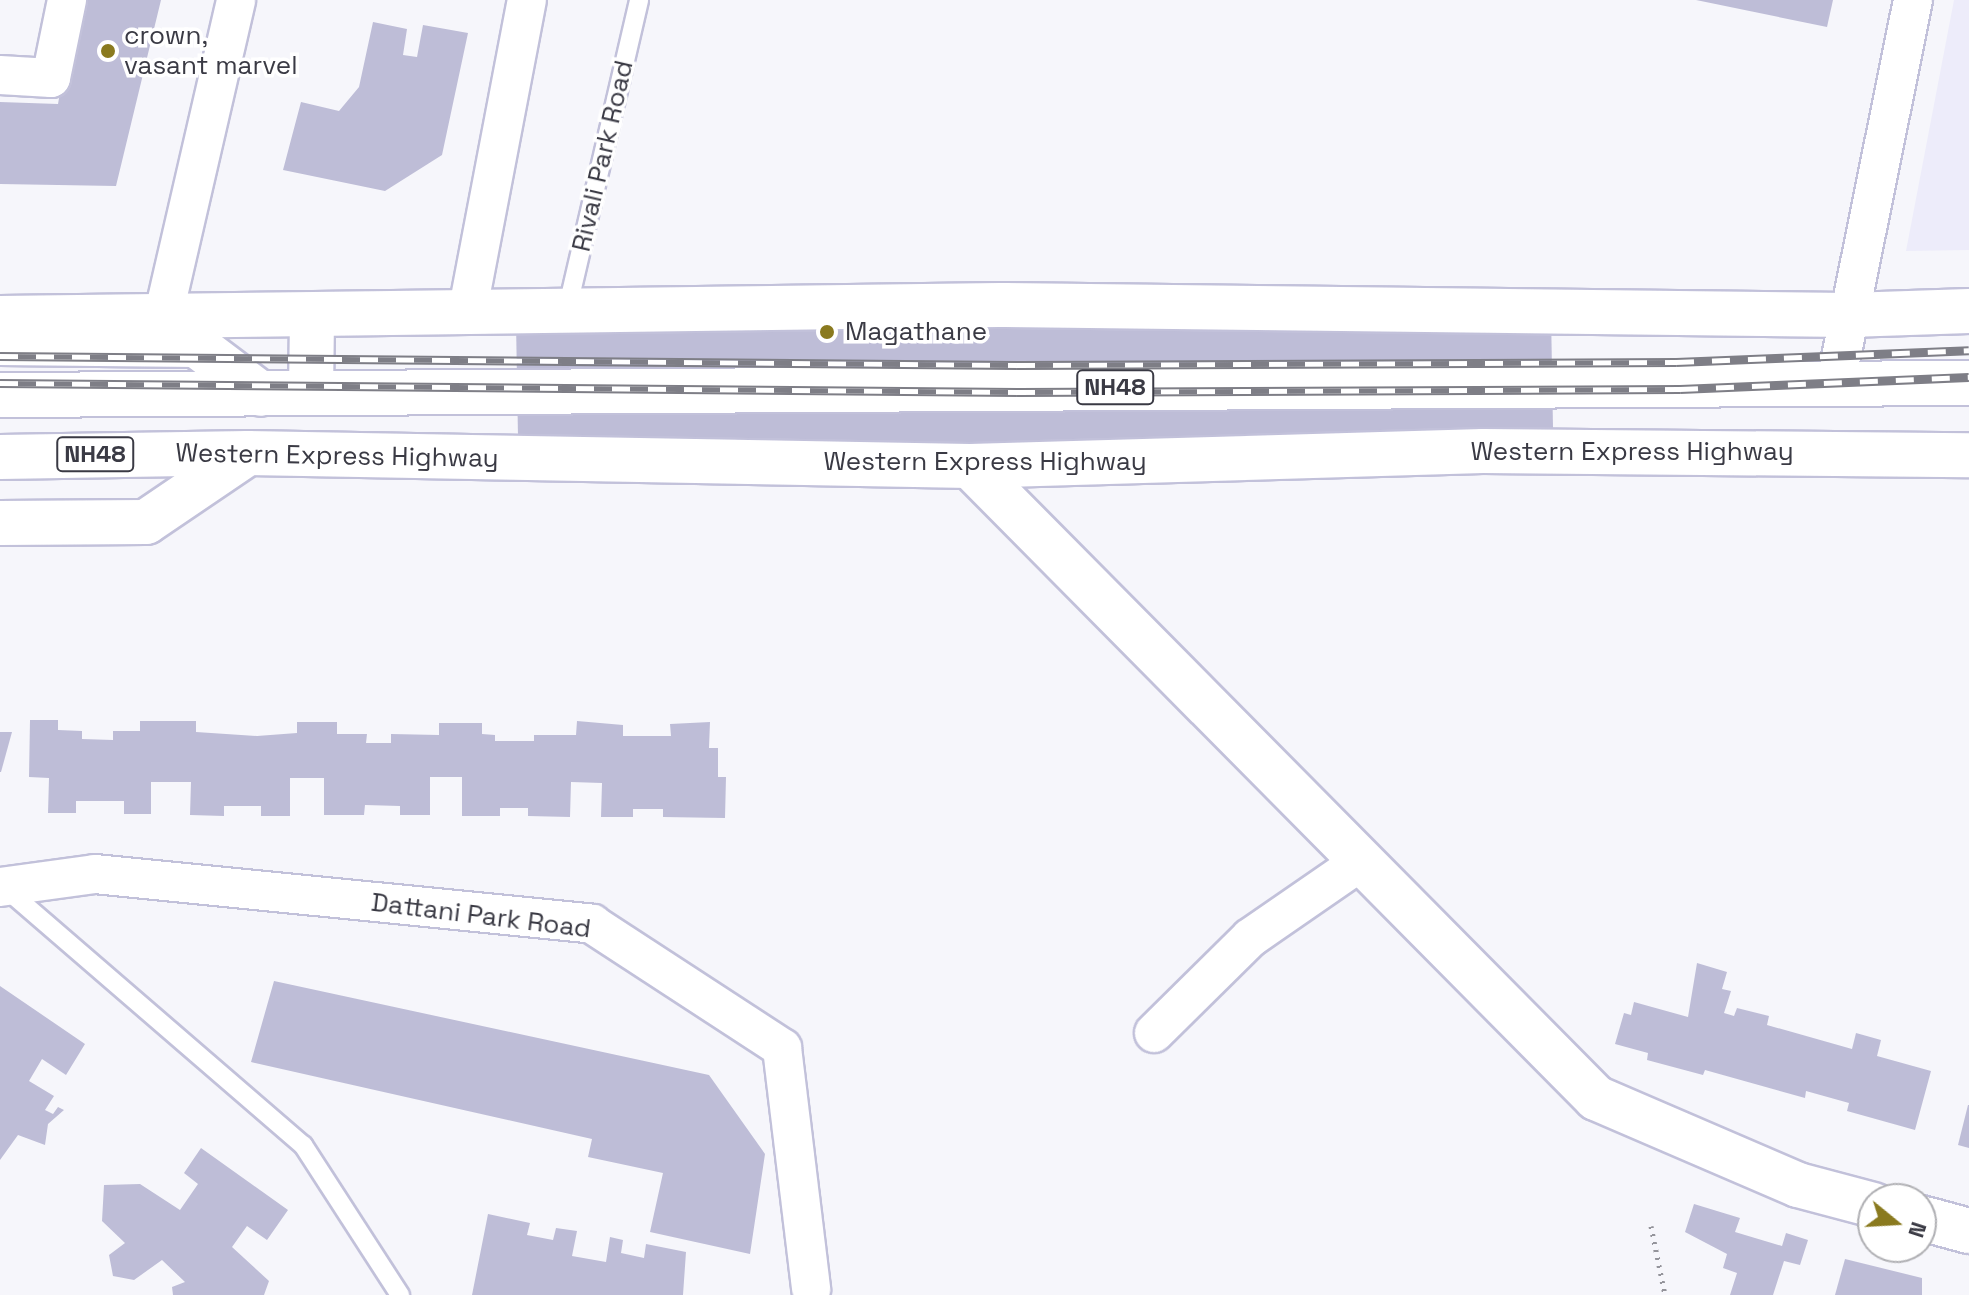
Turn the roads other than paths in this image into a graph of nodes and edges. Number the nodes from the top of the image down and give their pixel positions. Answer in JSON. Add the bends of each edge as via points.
{"nodes":[{"id":1,"x":67,"y":0,"type":"edge"},
{"id":2,"x":236,"y":0,"type":"edge"},
{"id":3,"x":527,"y":0,"type":"edge"},
{"id":4,"x":639,"y":0,"type":"edge"},
{"id":5,"x":1913,"y":0,"type":"edge"},
{"id":6,"x":0,"y":75,"type":"edge"},
{"id":7,"x":1969,"y":311,"type":"edge"},
{"id":8,"x":567,"y":313,"type":"junction"},
{"id":9,"x":467,"y":314,"type":"junction"},
{"id":10,"x":1849,"y":315,"type":"junction"},
{"id":11,"x":312,"y":316,"type":"junction"},
{"id":12,"x":0,"y":318,"type":"edge"},
{"id":13,"x":159,"y":331,"type":"junction"},
{"id":14,"x":0,"y":343,"type":"edge"},
{"id":15,"x":1836,"y":382,"type":"junction"},
{"id":16,"x":1969,"y":383,"type":"edge"},
{"id":17,"x":311,"y":391,"type":"junction"},
{"id":18,"x":261,"y":394,"type":"junction"},
{"id":19,"x":0,"y":395,"type":"edge"},
{"id":20,"x":248,"y":453,"type":"junction"},
{"id":21,"x":1969,"y":455,"type":"edge"},
{"id":22,"x":0,"y":457,"type":"edge"},
{"id":23,"x":970,"y":466,"type":"junction"},
{"id":24,"x":0,"y":523,"type":"edge"},
{"id":25,"x":1363,"y":860,"type":"junction"},
{"id":26,"x":2,"y":887,"type":"edge"},
{"id":27,"x":1154,"y":1033,"type":"dead end"},
{"id":28,"x":1857,"y":1201,"type":"edge"},
{"id":29,"x":1937,"y":1222,"type":"edge"},
{"id":30,"x":1969,"y":1231,"type":"edge"},
{"id":31,"x":811,"y":1289,"type":"dead end"},
{"id":32,"x":400,"y":1295,"type":"edge"}],
"edges":[{"from":1,"to":6,"type":"street","via":[[51,78]]},
{"from":2,"to":13,"type":"street"},
{"from":3,"to":9,"type":"street"},
{"from":4,"to":8,"type":"lane","name":"Rivali Park Road"},
{"from":5,"to":10,"type":"street"},
{"from":7,"to":10,"type":"main road"},
{"from":8,"to":9,"type":"main road"},
{"from":8,"to":10,"type":"main road","via":[[1100,305]]},
{"from":9,"to":11,"type":"main road"},
{"from":10,"to":15,"type":"street"},
{"from":11,"to":13,"type":"main road"},
{"from":11,"to":17,"type":"main road"},
{"from":12,"to":13,"type":"main road"},
{"from":13,"to":14,"type":"main road"},
{"from":13,"to":18,"type":"main road","via":[[196,345]]},
{"from":15,"to":16,"type":"main road","number":"NH48"},
{"from":15,"to":17,"type":"main road","number":"NH48"},
{"from":17,"to":18,"type":"main road","number":"NH48"},
{"from":18,"to":19,"type":"main road","number":"NH48"},
{"from":20,"to":22,"type":"main road","name":"Western Express Highway","number":"NH48"},
{"from":20,"to":23,"type":"main road","name":"Western Express Highway","number":"NH48"},
{"from":20,"to":24,"type":"main road","via":[[146,522]]},
{"from":21,"to":23,"type":"main road","name":"Western Express Highway","number":"NH48","via":[[1483,451]]},
{"from":23,"to":25,"type":"main road"},
{"from":25,"to":27,"type":"street","via":[[1250,938]]},
{"from":25,"to":28,"type":"main road","via":[[1596,1098],[1798,1185]]},
{"from":26,"to":31,"type":"street","name":"Dattani Park Road","via":[[95,874],[592,924],[782,1048]]},
{"from":26,"to":32,"type":"lane","via":[[303,1145]]},
{"from":29,"to":30,"type":"main road"}]}
